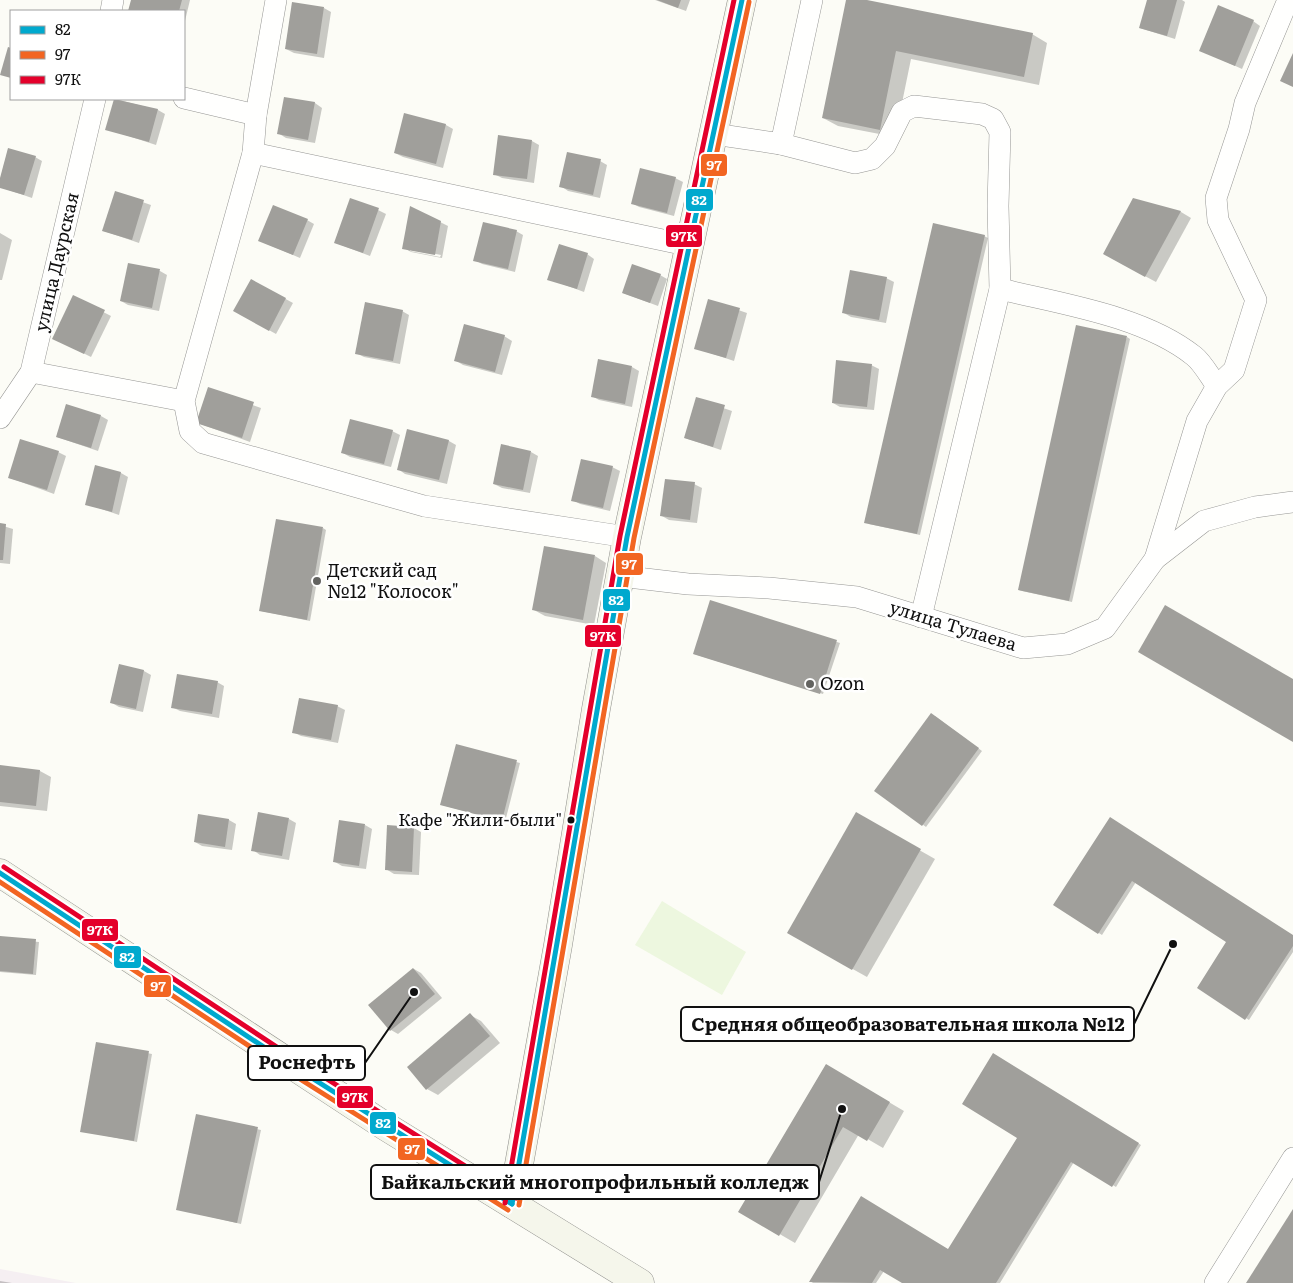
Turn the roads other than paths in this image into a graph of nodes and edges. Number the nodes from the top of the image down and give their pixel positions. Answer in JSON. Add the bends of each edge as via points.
{"nodes":[{"id":1,"x":276,"y":0,"type":"edge"},
{"id":2,"x":742,"y":0,"type":"edge"},
{"id":3,"x":812,"y":0,"type":"edge"},
{"id":4,"x":1288,"y":0,"type":"edge"},
{"id":5,"x":185,"y":98,"type":"edge"},
{"id":6,"x":95,"y":100,"type":"edge"},
{"id":7,"x":256,"y":116,"type":"junction"},
{"id":8,"x":714,"y":134,"type":"junction"},
{"id":9,"x":781,"y":144,"type":"junction"},
{"id":10,"x":253,"y":153,"type":"junction"},
{"id":11,"x":691,"y":246,"type":"junction"},
{"id":12,"x":1000,"y":290,"type":"junction"},
{"id":13,"x":31,"y":372,"type":"junction"},
{"id":14,"x":1216,"y":386,"type":"junction"},
{"id":15,"x":184,"y":401,"type":"junction"},
{"id":16,"x":0,"y":418,"type":"edge"},
{"id":17,"x":1293,"y":502,"type":"edge"},
{"id":18,"x":627,"y":537,"type":"junction"},
{"id":19,"x":1155,"y":559,"type":"junction"},
{"id":20,"x":620,"y":576,"type":"junction"},
{"id":21,"x":921,"y":617,"type":"junction"},
{"id":22,"x":0,"y":873,"type":"edge"},
{"id":23,"x":1293,"y":1158,"type":"edge"},
{"id":24,"x":512,"y":1204,"type":"junction"},
{"id":25,"x":640,"y":1283,"type":"edge"},
{"id":26,"x":1215,"y":1283,"type":"edge"}],
"edges":[{"from":1,"to":7,"type":"street"},
{"from":2,"to":8,"type":"main road"},
{"from":3,"to":9,"type":"street"},
{"from":4,"to":14,"type":"street","via":[[1244,103],[1239,129],[1216,198],[1218,220],[1256,300],[1234,370]]},
{"from":5,"to":7,"type":"street"},
{"from":6,"to":13,"type":"street","name":"улица Даурская"},
{"from":7,"to":10,"type":"street"},
{"from":8,"to":9,"type":"street"},
{"from":8,"to":11,"type":"main road"},
{"from":9,"to":12,"type":"street","via":[[855,163],[872,159],[885,146],[902,112],[914,106],[982,114],[993,119],[1000,132]]},
{"from":10,"to":11,"type":"street"},
{"from":10,"to":15,"type":"street"},
{"from":11,"to":18,"type":"main road"},
{"from":12,"to":14,"type":"street","via":[[1072,306],[1156,331],[1196,357]]},
{"from":12,"to":21,"type":"street"},
{"from":13,"to":15,"type":"street"},
{"from":13,"to":16,"type":"street","name":"улица Даурская"},
{"from":14,"to":19,"type":"street","via":[[1197,421]]},
{"from":15,"to":18,"type":"street","via":[[190,431],[203,444],[424,506]]},
{"from":17,"to":19,"type":"street","name":"улица Тулаева","via":[[1255,507],[1204,521]]},
{"from":18,"to":20,"type":"main road"},
{"from":19,"to":21,"type":"street","name":"улица Тулаева","via":[[1106,628],[1067,644],[1023,648]]},
{"from":20,"to":21,"type":"street","name":"улица Тулаева","via":[[857,597]]},
{"from":20,"to":24,"type":"main road"},
{"from":22,"to":24,"type":"main road","via":[[288,1063]]},
{"from":23,"to":26,"type":"street"},
{"from":24,"to":25,"type":"main road"}]}
